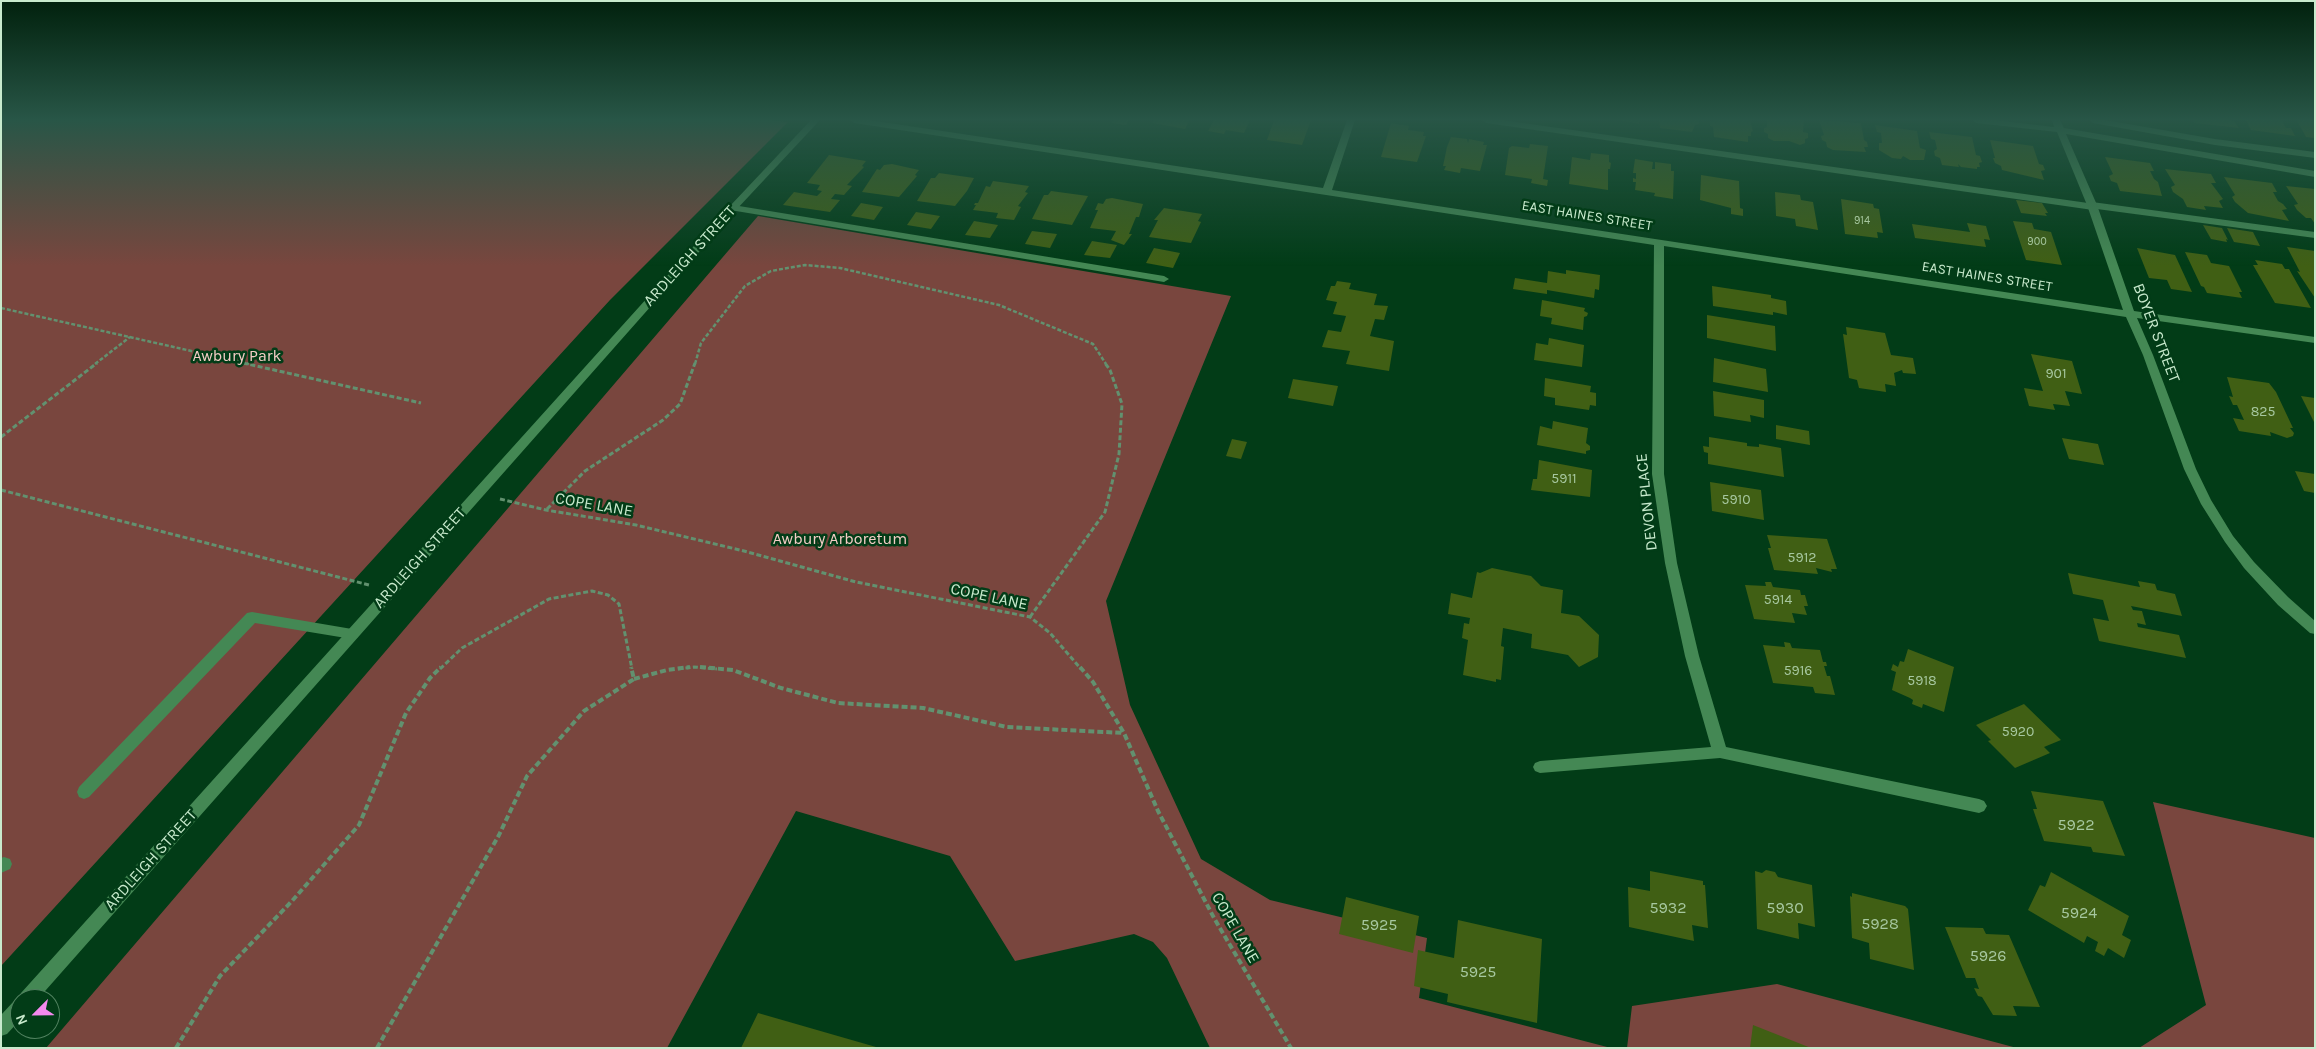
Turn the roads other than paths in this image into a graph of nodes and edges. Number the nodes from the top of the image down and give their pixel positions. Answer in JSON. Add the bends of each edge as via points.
{"nodes":[{"id":1,"x":770,"y":169,"type":"edge"},
{"id":2,"x":1180,"y":169,"type":"edge"},
{"id":3,"x":1334,"y":169,"type":"edge"},
{"id":4,"x":1832,"y":169,"type":"edge"},
{"id":5,"x":2077,"y":169,"type":"edge"},
{"id":6,"x":2286,"y":169,"type":"edge"},
{"id":7,"x":2315,"y":174,"type":"edge"},
{"id":8,"x":1327,"y":191,"type":"junction"},
{"id":9,"x":2093,"y":206,"type":"junction"},
{"id":10,"x":733,"y":208,"type":"junction"},
{"id":11,"x":2315,"y":235,"type":"edge"},
{"id":12,"x":1659,"y":243,"type":"junction"},
{"id":13,"x":1164,"y":279,"type":"dead end"},
{"id":14,"x":2130,"y":314,"type":"junction"},
{"id":15,"x":2315,"y":340,"type":"edge"},
{"id":16,"x":2315,"y":629,"type":"edge"},
{"id":17,"x":352,"y":634,"type":"junction"},
{"id":18,"x":1720,"y":752,"type":"junction"},
{"id":19,"x":1540,"y":767,"type":"dead end"},
{"id":20,"x":84,"y":792,"type":"dead end"},
{"id":21,"x":1979,"y":806,"type":"dead end"},
{"id":22,"x":36,"y":989,"type":"edge"},
{"id":23,"x":10,"y":1018,"type":"edge"},
{"id":24,"x":1,"y":1028,"type":"edge"}],
"edges":[{"from":1,"to":10,"type":"street","name":"ARDLEIGH STREET"},
{"from":2,"to":8,"type":"street","name":"EAST HAINES STREET"},
{"from":3,"to":8,"type":"street"},
{"from":4,"to":9,"type":"street"},
{"from":5,"to":9,"type":"street","name":"BOYER STREET"},
{"from":6,"to":7,"type":"street"},
{"from":8,"to":12,"type":"street","name":"EAST HAINES STREET"},
{"from":9,"to":11,"type":"street"},
{"from":9,"to":14,"type":"street","name":"BOYER STREET"},
{"from":10,"to":13,"type":"street"},
{"from":10,"to":17,"type":"street","name":"ARDLEIGH STREET"},
{"from":12,"to":14,"type":"street","name":"EAST HAINES STREET"},
{"from":12,"to":18,"type":"street","name":"DEVON PLACE","via":[[1658,474],[1671,563],[1692,656]]},
{"from":14,"to":15,"type":"street","name":"EAST HAINES STREET"},
{"from":14,"to":16,"type":"street","name":"BOYER STREET","via":[[2190,469],[2217,521],[2238,552],[2283,601]]},
{"from":17,"to":20,"type":"street","via":[[252,617]]},
{"from":17,"to":22,"type":"street","name":"ARDLEIGH STREET"},
{"from":18,"to":19,"type":"street"},
{"from":18,"to":21,"type":"street"},
{"from":23,"to":24,"type":"street"}]}
